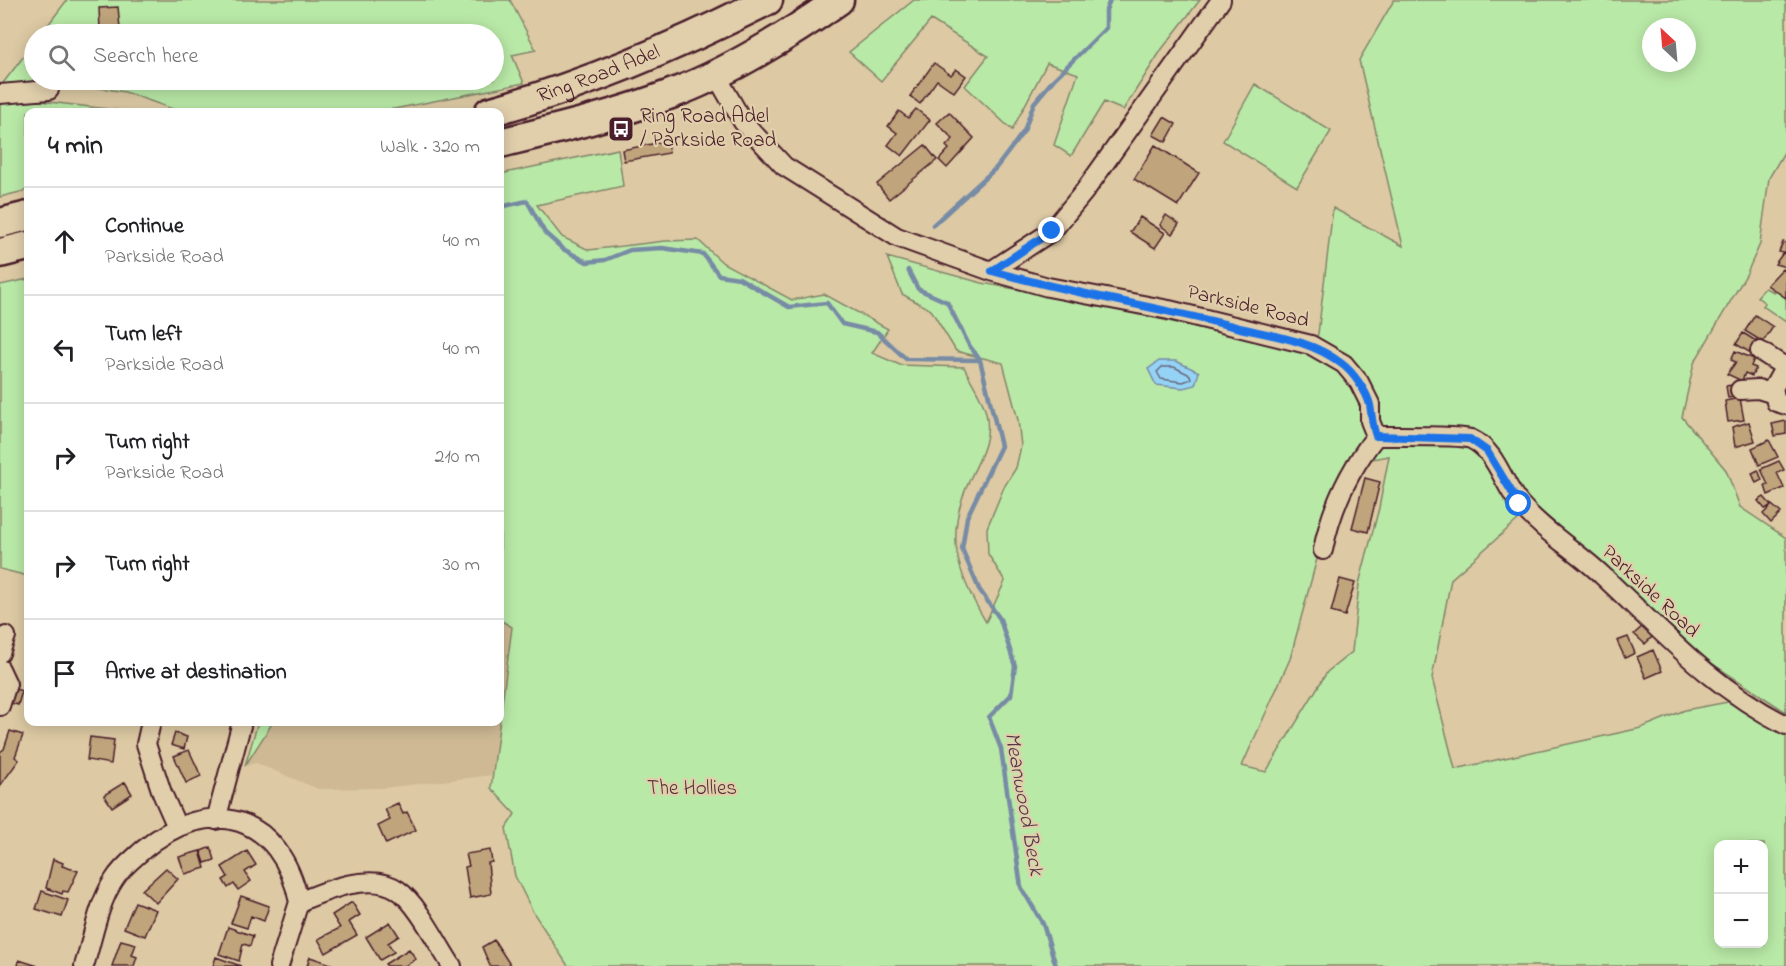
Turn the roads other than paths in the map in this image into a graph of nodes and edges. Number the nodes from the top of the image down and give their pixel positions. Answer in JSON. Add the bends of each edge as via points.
{"nodes":[{"id":1,"x":768,"y":0,"type":"edge"},
{"id":2,"x":839,"y":0,"type":"edge"},
{"id":3,"x":1221,"y":0,"type":"edge"},
{"id":4,"x":716,"y":75,"type":"junction"},
{"id":5,"x":50,"y":90,"type":"dead end"},
{"id":6,"x":0,"y":94,"type":"edge"},
{"id":7,"x":501,"y":108,"type":"edge"},
{"id":8,"x":504,"y":142,"type":"edge"},
{"id":9,"x":24,"y":217,"type":"edge"},
{"id":10,"x":0,"y":223,"type":"edge"},
{"id":11,"x":24,"y":247,"type":"edge"},
{"id":12,"x":0,"y":254,"type":"edge"},
{"id":13,"x":992,"y":271,"type":"junction"},
{"id":14,"x":1760,"y":351,"type":"dead end"},
{"id":15,"x":1785,"y":366,"type":"edge"},
{"id":16,"x":1740,"y":390,"type":"dead end"},
{"id":17,"x":1779,"y":404,"type":"edge"},
{"id":18,"x":1376,"y":436,"type":"junction"},
{"id":19,"x":1323,"y":550,"type":"dead end"},
{"id":20,"x":0,"y":669,"type":"edge"},
{"id":21,"x":0,"y":706,"type":"edge"},
{"id":22,"x":1786,"y":725,"type":"edge"},
{"id":23,"x":149,"y":726,"type":"edge"},
{"id":24,"x":241,"y":726,"type":"edge"},
{"id":25,"x":216,"y":820,"type":"junction"},
{"id":26,"x":177,"y":826,"type":"junction"},
{"id":27,"x":299,"y":902,"type":"junction"},
{"id":28,"x":84,"y":966,"type":"edge"},
{"id":29,"x":279,"y":966,"type":"edge"},
{"id":30,"x":452,"y":966,"type":"edge"}],
"edges":[{"from":1,"to":7,"type":"highway","name":"Ring Road Adel","via":[[612,72]]},
{"from":2,"to":4,"type":"highway","name":"Ring Road Adel"},
{"from":3,"to":13,"type":"street","via":[[1052,231]]},
{"from":4,"to":8,"type":"highway","name":"Ring Road Adel","via":[[672,94]]},
{"from":4,"to":13,"type":"street","name":"Parkside Road","via":[[743,122],[784,165],[897,237]]},
{"from":5,"to":6,"type":"street"},
{"from":9,"to":10,"type":"highway"},
{"from":11,"to":12,"type":"highway"},
{"from":13,"to":18,"type":"street","name":"Parkside Road","via":[[1311,345],[1344,364],[1359,382],[1370,404],[1370,421]]},
{"from":14,"to":15,"type":"street"},
{"from":15,"to":17,"type":"street","via":[[1773,388]]},
{"from":16,"to":17,"type":"street","via":[[1758,389]]},
{"from":18,"to":19,"type":"street","via":[[1356,461]]},
{"from":18,"to":22,"type":"street","name":"Parkside Road","via":[[1470,439],[1487,451],[1519,504],[1601,574],[1680,652],[1720,684]]},
{"from":20,"to":21,"type":"street","via":[[8,684]]},
{"from":23,"to":26,"type":"street","via":[[146,744]]},
{"from":24,"to":25,"type":"street"},
{"from":25,"to":26,"type":"street","via":[[196,820]]},
{"from":25,"to":27,"type":"street","via":[[238,821],[256,828],[275,844],[289,866]]},
{"from":26,"to":28,"type":"street","via":[[151,844],[115,879],[106,895]]},
{"from":27,"to":29,"type":"street"},
{"from":27,"to":30,"type":"street","via":[[359,884],[378,883],[397,889]]}]}
